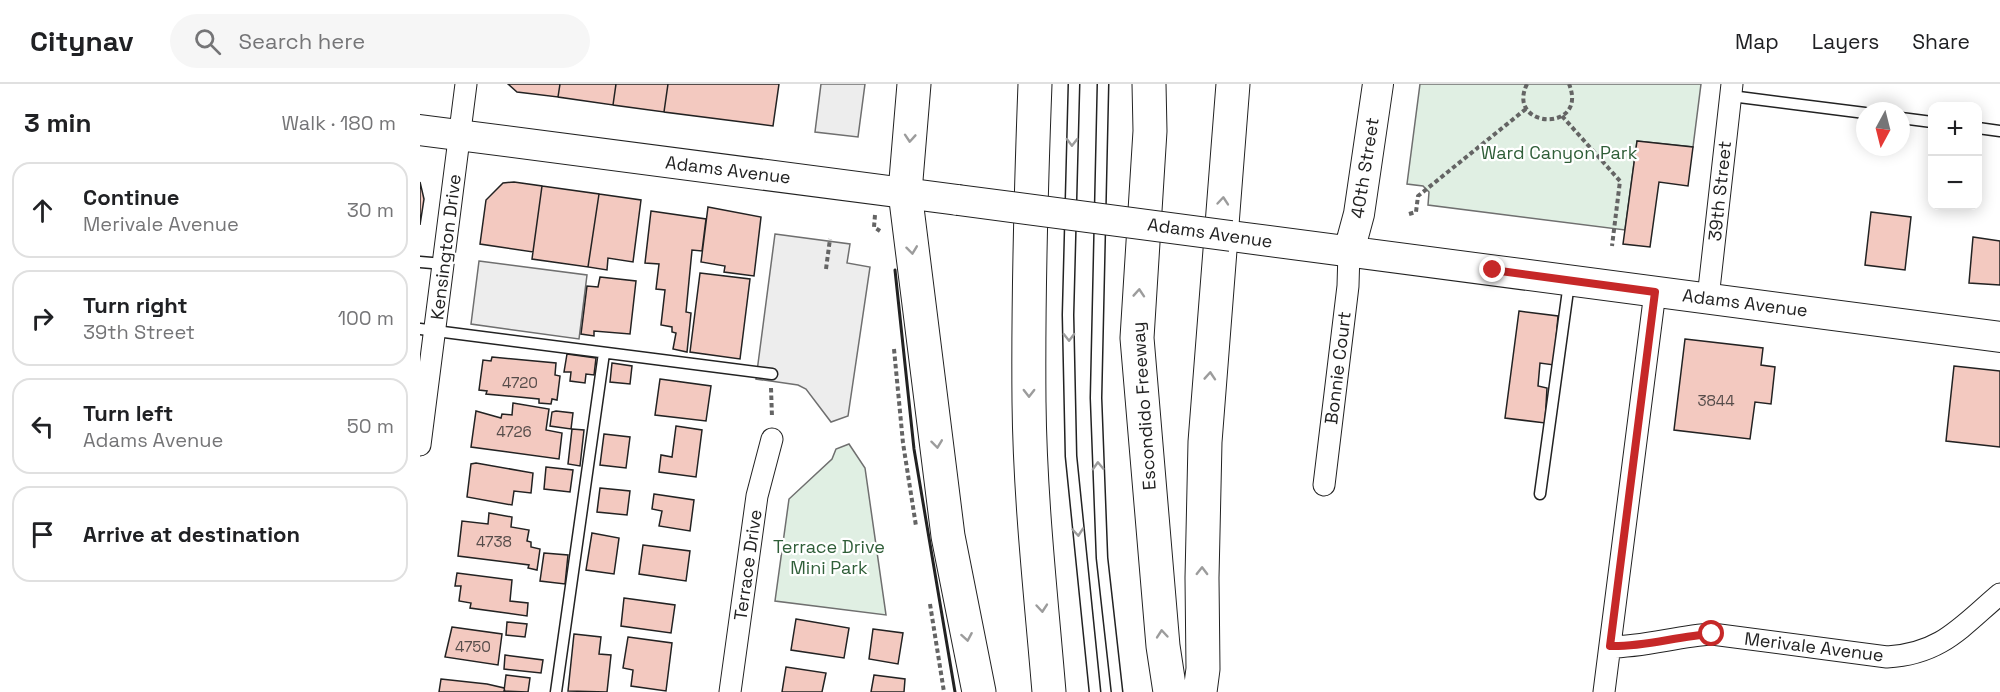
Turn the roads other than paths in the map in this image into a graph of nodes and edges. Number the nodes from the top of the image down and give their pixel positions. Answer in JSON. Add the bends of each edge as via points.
{"nodes":[{"id":1,"x":466,"y":84,"type":"edge"},
{"id":2,"x":914,"y":84,"type":"edge"},
{"id":3,"x":1035,"y":84,"type":"edge"},
{"id":4,"x":1074,"y":84,"type":"edge"},
{"id":5,"x":1103,"y":84,"type":"edge"},
{"id":6,"x":1149,"y":84,"type":"edge"},
{"id":7,"x":1233,"y":84,"type":"edge"},
{"id":8,"x":1378,"y":84,"type":"edge"},
{"id":9,"x":1731,"y":90,"type":"edge"},
{"id":10,"x":1856,"y":111,"type":"edge"},
{"id":11,"x":1910,"y":119,"type":"edge"},
{"id":12,"x":1928,"y":121,"type":"edge"},
{"id":13,"x":1982,"y":129,"type":"edge"},
{"id":14,"x":420,"y":130,"type":"edge"},
{"id":15,"x":2000,"y":131,"type":"edge"},
{"id":16,"x":460,"y":135,"type":"junction"},
{"id":17,"x":905,"y":192,"type":"junction"},
{"id":18,"x":1349,"y":251,"type":"junction"},
{"id":19,"x":420,"y":262,"type":"edge"},
{"id":20,"x":444,"y":264,"type":"junction"},
{"id":21,"x":1569,"y":280,"type":"junction"},
{"id":22,"x":1655,"y":292,"type":"junction"},
{"id":23,"x":1708,"y":298,"type":"junction"},
{"id":24,"x":428,"y":331,"type":"edge"},
{"id":25,"x":2000,"y":337,"type":"edge"},
{"id":26,"x":604,"y":353,"type":"junction"},
{"id":27,"x":772,"y":375,"type":"road end"},
{"id":28,"x":772,"y":439,"type":"road end"},
{"id":29,"x":420,"y":445,"type":"edge"},
{"id":30,"x":1324,"y":485,"type":"dead end"},
{"id":31,"x":1540,"y":494,"type":"dead end"},
{"id":32,"x":2000,"y":594,"type":"edge"},
{"id":33,"x":1610,"y":646,"type":"junction"},
{"id":34,"x":556,"y":692,"type":"edge"},
{"id":35,"x":730,"y":692,"type":"edge"},
{"id":36,"x":979,"y":692,"type":"edge"},
{"id":37,"x":1049,"y":692,"type":"edge"},
{"id":38,"x":1095,"y":692,"type":"edge"},
{"id":39,"x":1117,"y":692,"type":"edge"},
{"id":40,"x":1170,"y":692,"type":"edge"},
{"id":41,"x":1200,"y":692,"type":"edge"},
{"id":42,"x":1604,"y":692,"type":"edge"}],
"edges":[{"from":1,"to":16,"type":"street","name":"Kensington Drive"},
{"from":2,"to":17,"type":"highway","one_way":true},
{"from":3,"to":37,"type":"highway","one_way":true,"via":[[1029,404]]},
{"from":4,"to":38,"type":"lane","one_way":true,"via":[[1068,315],[1071,456]]},
{"from":39,"to":5,"type":"lane","one_way":true,"via":[[1102,548],[1096,398]]},
{"from":40,"to":6,"type":"highway","name":"Escondido Freeway","one_way":true,"via":[[1161,634],[1137,338]]},
{"from":41,"to":7,"type":"highway","one_way":true,"via":[[1205,442]]},
{"from":8,"to":18,"type":"main road","name":"40th Street","via":[[1359,214]]},
{"from":9,"to":10,"type":"lane"},
{"from":9,"to":23,"type":"street","name":"39th Street"},
{"from":11,"to":12,"type":"lane"},
{"from":13,"to":15,"type":"lane"},
{"from":14,"to":16,"type":"main road","name":"Adams Avenue"},
{"from":16,"to":17,"type":"main road","name":"Adams Avenue"},
{"from":16,"to":20,"type":"street","name":"Kensington Drive"},
{"from":17,"to":18,"type":"main road","name":"Adams Avenue","bridge":true},
{"from":17,"to":36,"type":"highway","one_way":true,"via":[[948,536]]},
{"from":18,"to":21,"type":"main road","name":"Adams Avenue"},
{"from":18,"to":30,"type":"street","name":"Bonnie Court"},
{"from":19,"to":20,"type":"lane"},
{"from":20,"to":24,"type":"street","name":"Kensington Drive"},
{"from":21,"to":22,"type":"main road","name":"Adams Avenue"},
{"from":21,"to":31,"type":"lane"},
{"from":22,"to":23,"type":"main road","name":"Adams Avenue"},
{"from":22,"to":33,"type":"street"},
{"from":23,"to":25,"type":"main road","name":"Adams Avenue"},
{"from":24,"to":26,"type":"lane"},
{"from":24,"to":29,"type":"street","name":"Kensington Drive"},
{"from":26,"to":27,"type":"lane"},
{"from":26,"to":34,"type":"lane"},
{"from":28,"to":35,"type":"street","name":"Terrace Drive","via":[[757,496]]},
{"from":32,"to":33,"type":"street","name":"Merivale Avenue","via":[[1939,645],[1912,656],[1887,657],[1712,634],[1634,647]]},
{"from":33,"to":42,"type":"street"}]}
